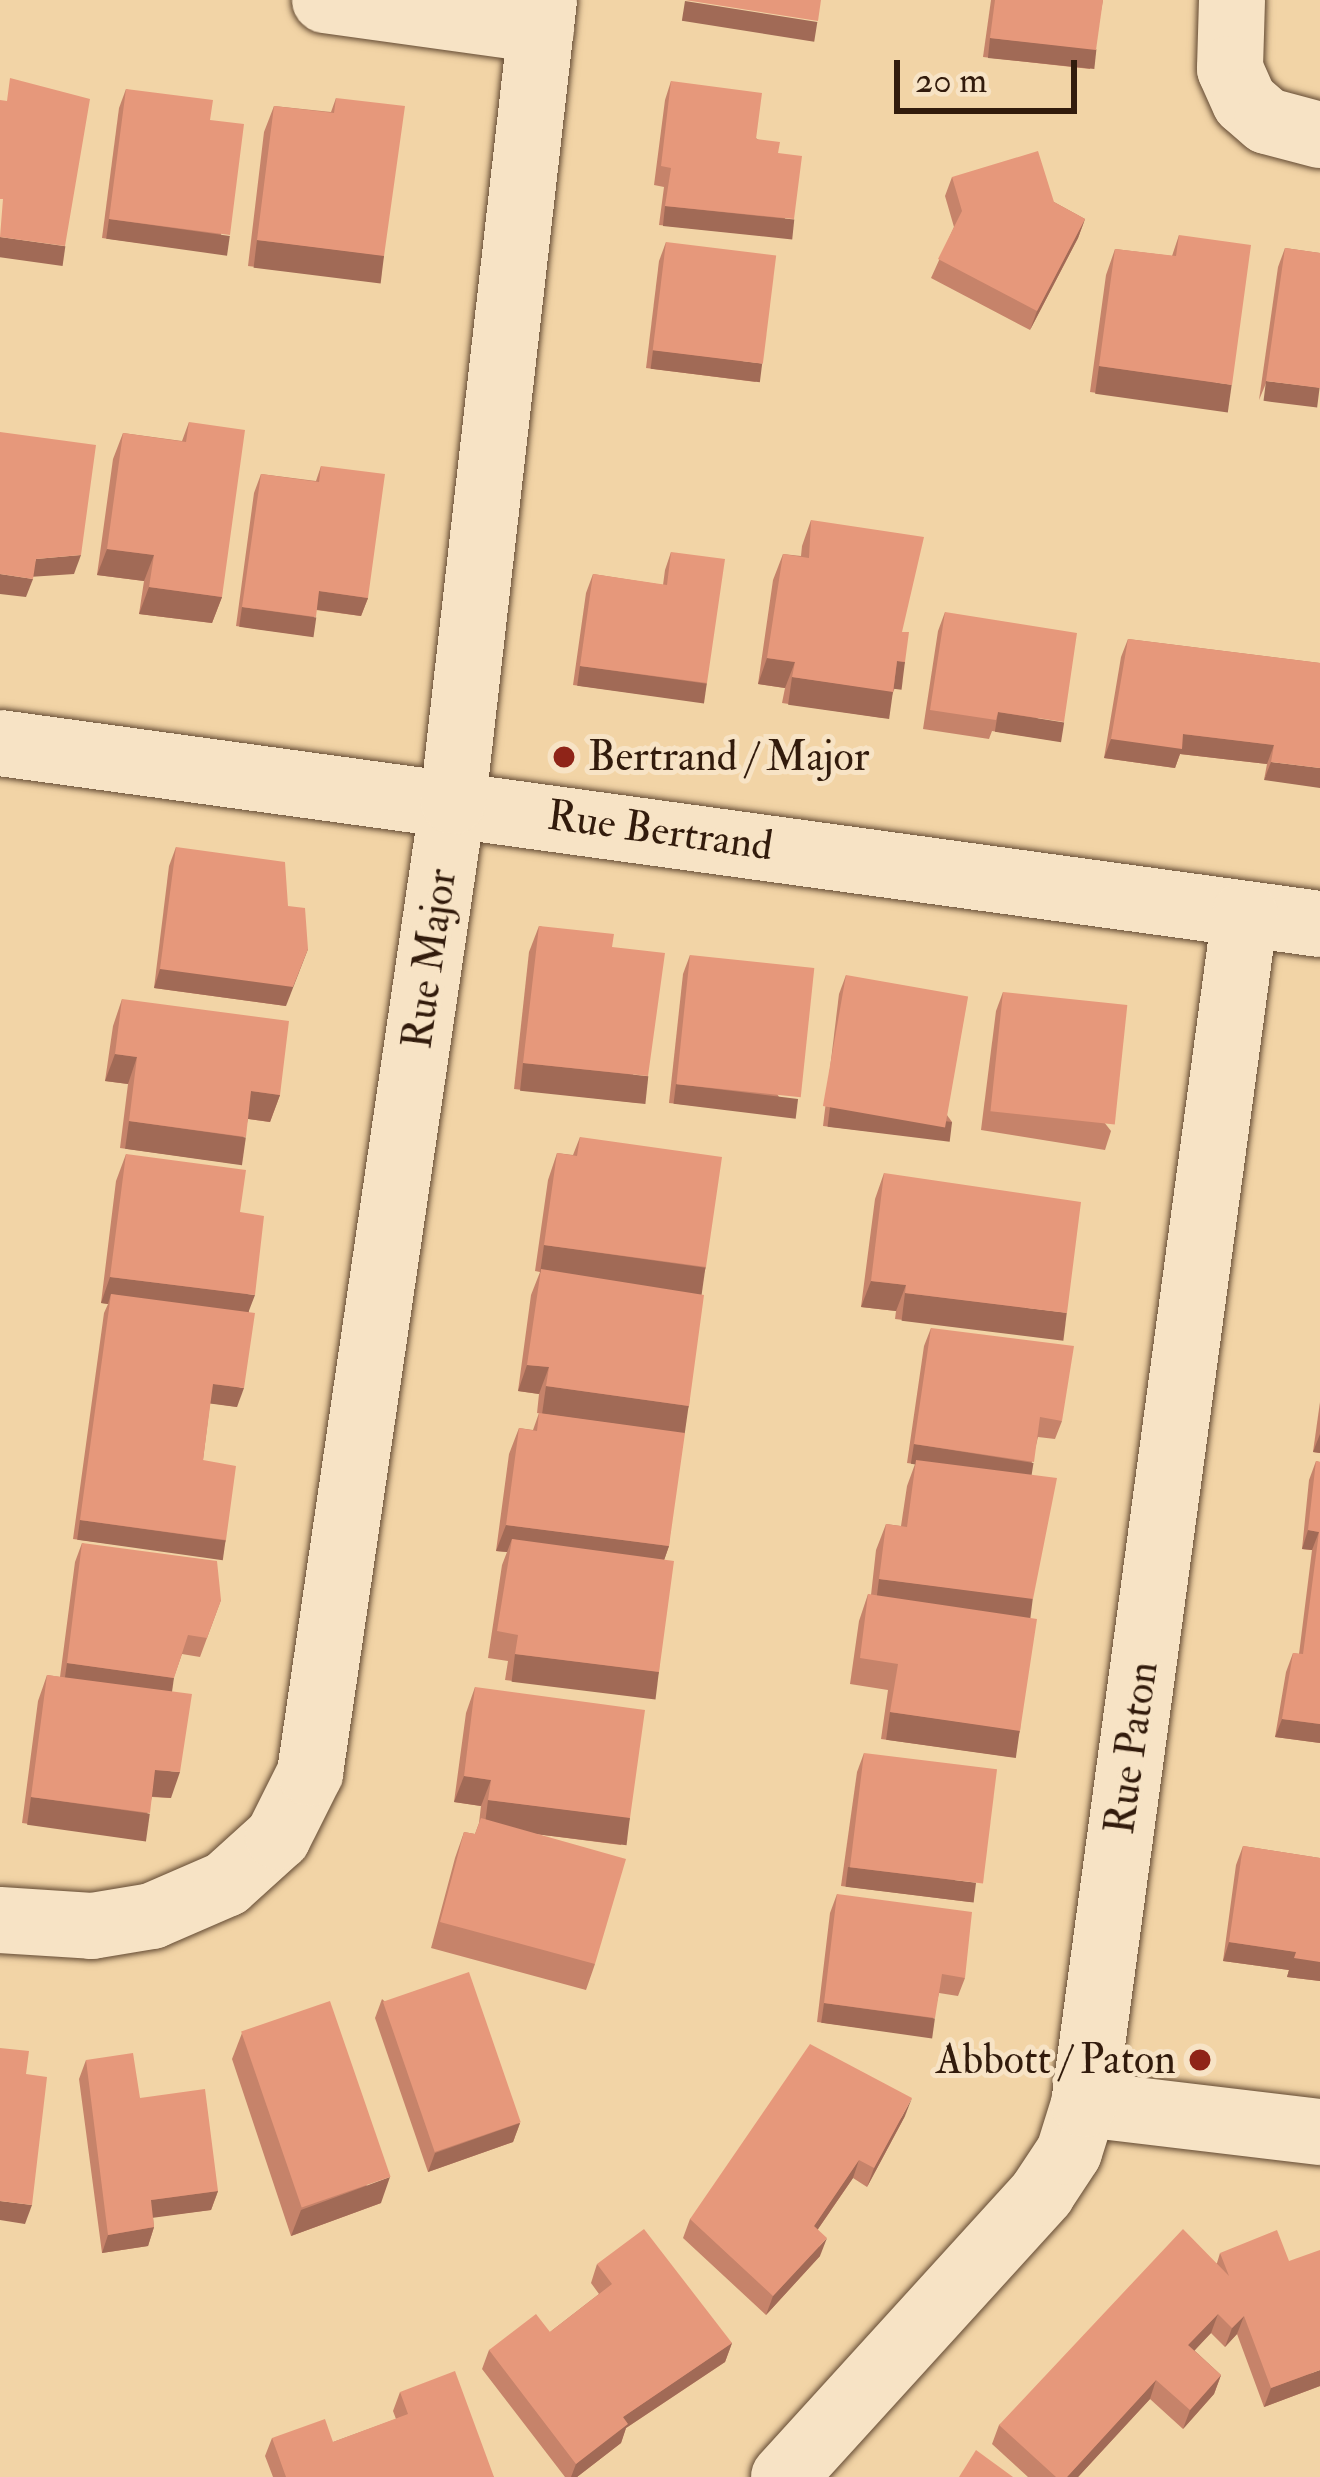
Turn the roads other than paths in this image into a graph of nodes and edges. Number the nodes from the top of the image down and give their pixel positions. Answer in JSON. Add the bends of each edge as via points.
{"nodes":[{"id":1,"x":325,"y":0,"type":"edge"},
{"id":2,"x":1232,"y":0,"type":"edge"},
{"id":3,"x":543,"y":15,"type":"edge"},
{"id":4,"x":1320,"y":135,"type":"edge"},
{"id":5,"x":0,"y":743,"type":"edge"},
{"id":6,"x":453,"y":801,"type":"junction"},
{"id":7,"x":1245,"y":914,"type":"junction"},
{"id":8,"x":1320,"y":924,"type":"edge"},
{"id":9,"x":0,"y":1920,"type":"edge"},
{"id":10,"x":1084,"y":2104,"type":"junction"},
{"id":11,"x":1320,"y":2132,"type":"edge"},
{"id":12,"x":784,"y":2477,"type":"edge"}],
"edges":[{"from":1,"to":3,"type":"street"},
{"from":2,"to":4,"type":"street","via":[[1230,69],[1245,102],[1267,121]]},
{"from":3,"to":6,"type":"street","name":"Rue Major"},
{"from":5,"to":6,"type":"street","name":"Rue Bertrand"},
{"from":6,"to":7,"type":"street","name":"Rue Bertrand"},
{"from":6,"to":9,"type":"street","name":"Rue Major","via":[[310,1773],[278,1837],[226,1885],[152,1916],[92,1926]]},
{"from":7,"to":8,"type":"street","name":"Rue Bertrand"},
{"from":7,"to":10,"type":"street","name":"Rue Paton"},
{"from":10,"to":11,"type":"street"},
{"from":10,"to":12,"type":"street","name":"Rue Paton","via":[[1070,2152],[1042,2193]]}]}
